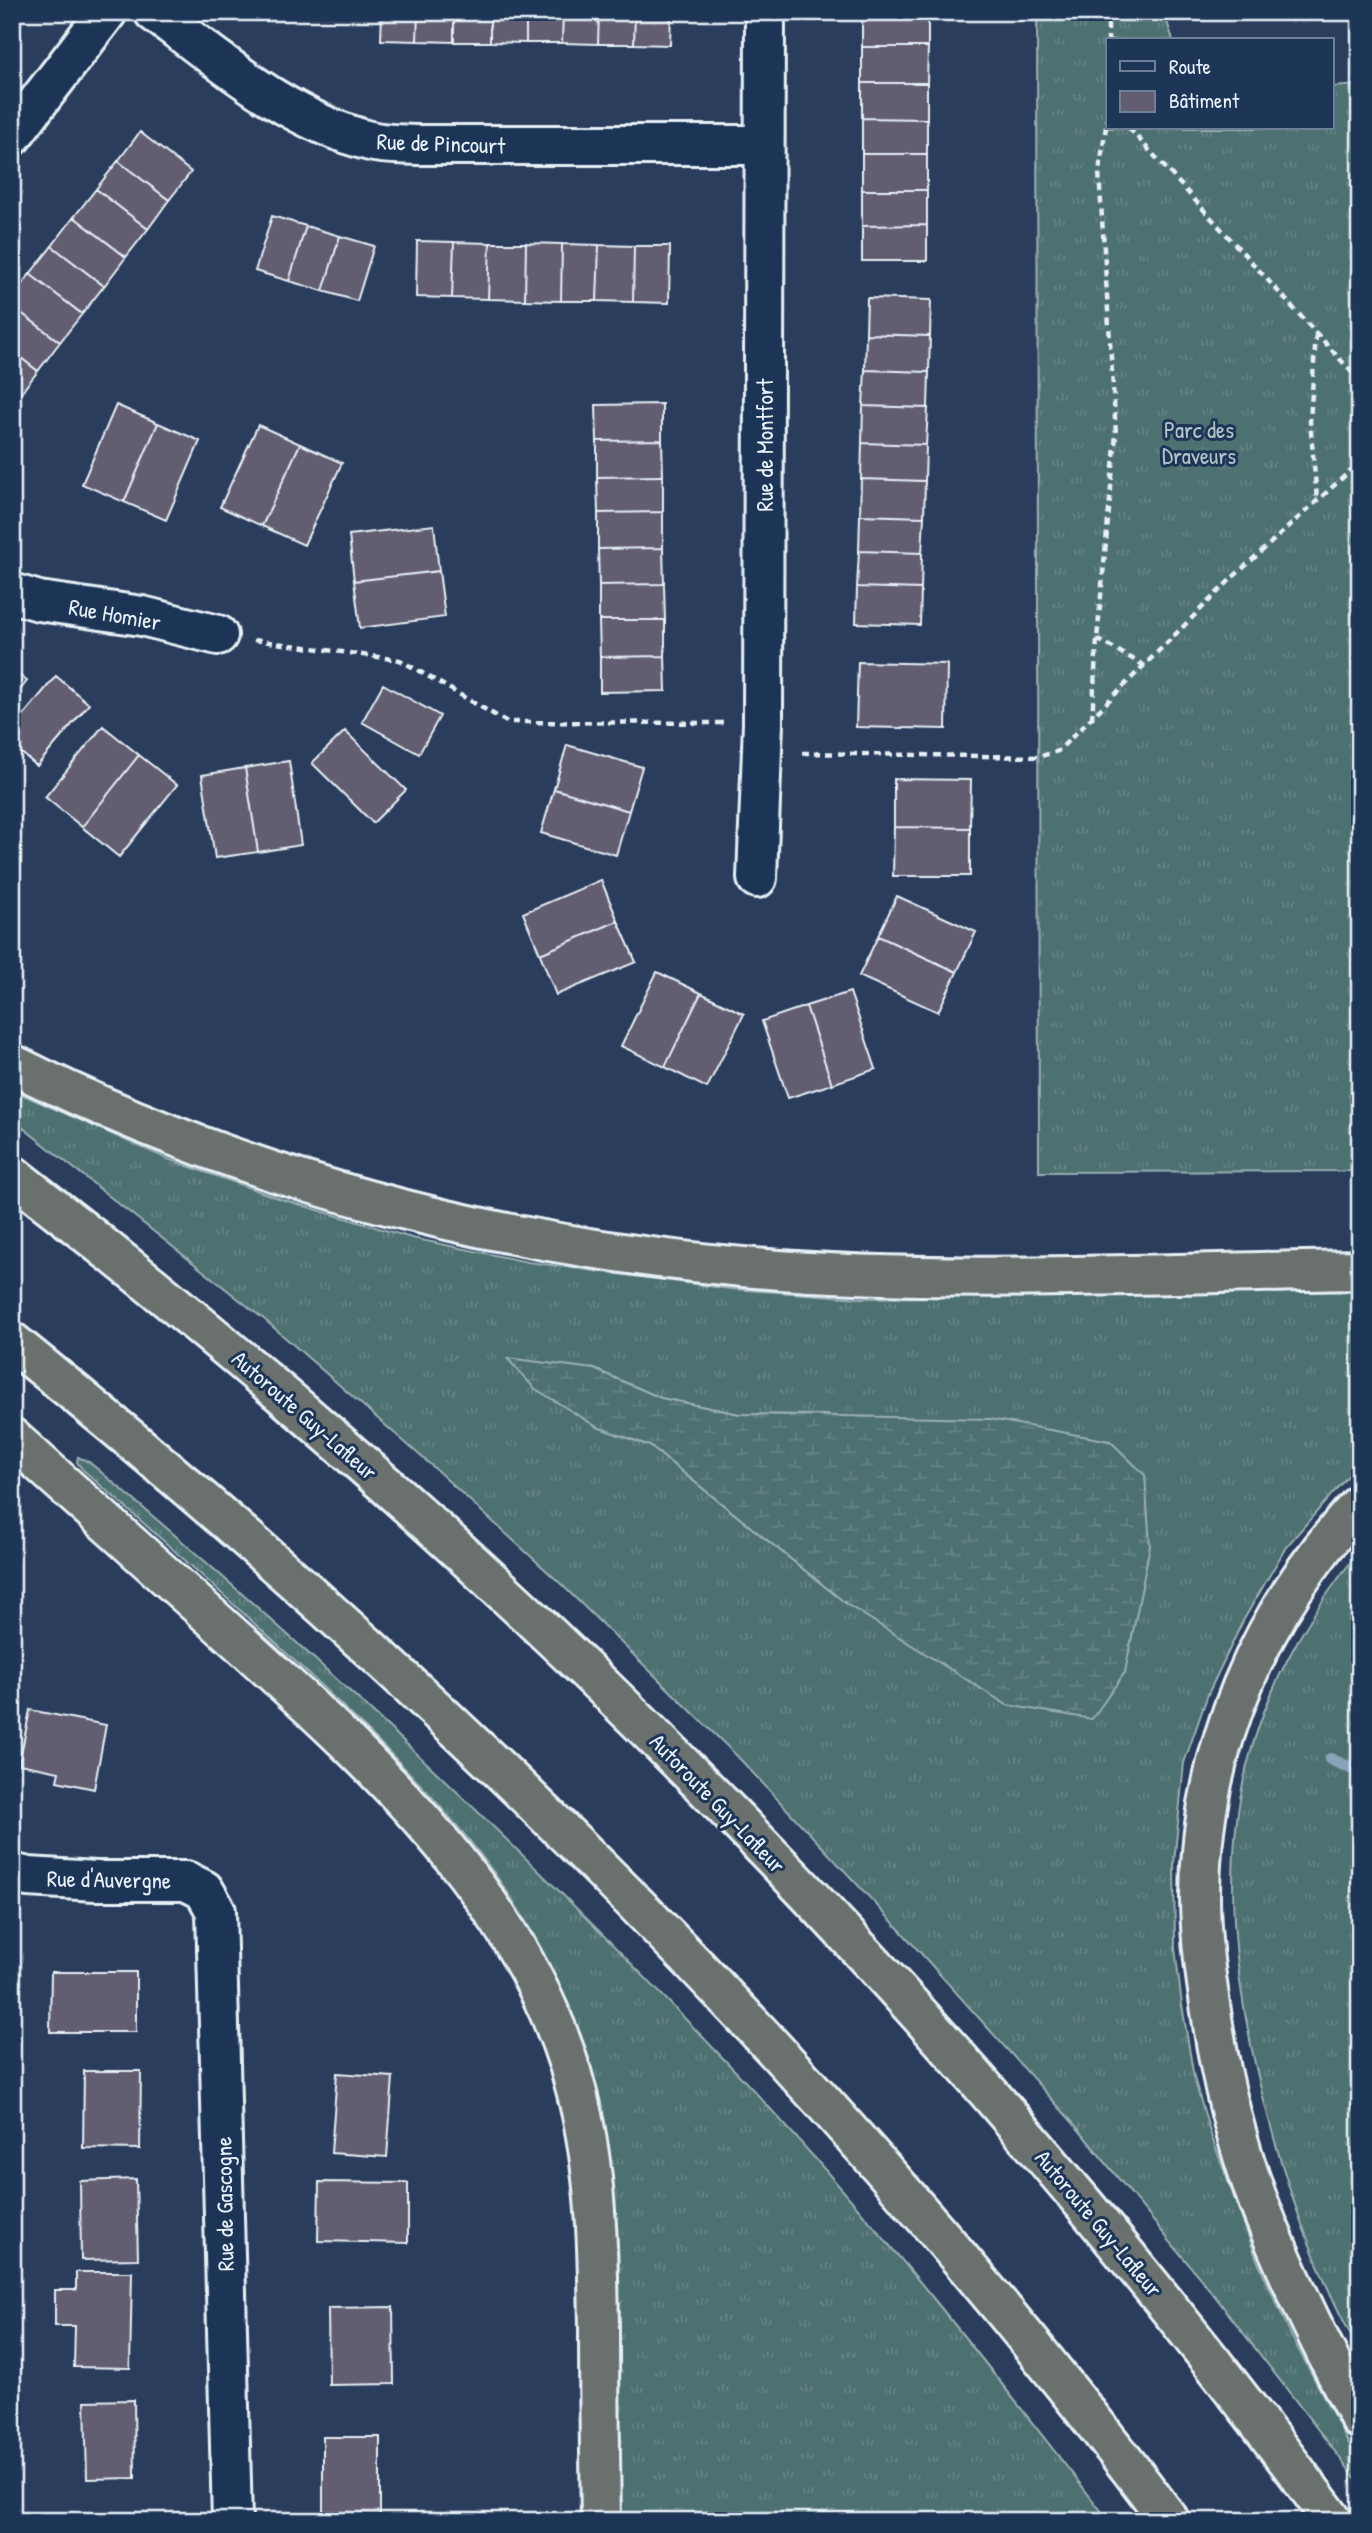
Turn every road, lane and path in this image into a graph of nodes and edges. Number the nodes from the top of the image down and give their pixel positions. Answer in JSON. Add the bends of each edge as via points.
{"nodes":[{"id":1,"x":107,"y":12,"type":"edge"},
{"id":2,"x":154,"y":12,"type":"edge"},
{"id":3,"x":765,"y":12,"type":"edge"},
{"id":4,"x":1108,"y":12,"type":"edge"},
{"id":5,"x":1108,"y":38,"type":"edge"},
{"id":6,"x":1106,"y":127,"type":"edge"},
{"id":7,"x":1131,"y":130,"type":"edge"},
{"id":8,"x":12,"y":136,"type":"edge"},
{"id":9,"x":764,"y":145,"type":"junction"},
{"id":10,"x":1316,"y":333,"type":"junction"},
{"id":11,"x":1360,"y":382,"type":"edge"},
{"id":12,"x":1360,"y":462,"type":"edge"},
{"id":13,"x":1318,"y":500,"type":"junction"},
{"id":14,"x":12,"y":593,"type":"edge"},
{"id":15,"x":218,"y":635,"type":"joint"},
{"id":16,"x":1097,"y":639,"type":"junction"},
{"id":17,"x":1145,"y":666,"type":"junction"},
{"id":18,"x":1092,"y":719,"type":"junction"},
{"id":19,"x":763,"y":738,"type":"junction"},
{"id":20,"x":757,"y":878,"type":"dead end"},
{"id":21,"x":12,"y":1064,"type":"edge"},
{"id":22,"x":12,"y":1175,"type":"edge"},
{"id":23,"x":1360,"y":1270,"type":"edge"},
{"id":24,"x":12,"y":1342,"type":"edge"},
{"id":25,"x":12,"y":1438,"type":"edge"},
{"id":26,"x":1360,"y":1504,"type":"edge"},
{"id":27,"x":12,"y":1873,"type":"edge"},
{"id":28,"x":204,"y":1890,"type":"joint"},
{"id":29,"x":1360,"y":2419,"type":"edge"},
{"id":30,"x":232,"y":2521,"type":"edge"},
{"id":31,"x":601,"y":2521,"type":"edge"},
{"id":32,"x":1170,"y":2521,"type":"edge"},
{"id":33,"x":1333,"y":2521,"type":"edge"}],
"edges":[{"from":1,"to":8,"type":"street"},
{"from":2,"to":9,"type":"street","name":"Rue de Pincourt","via":[[258,90],[333,130],[374,142]]},
{"from":3,"to":9,"type":"street","name":"Rue de Montfort"},
{"from":4,"to":5,"type":"path"},
{"from":6,"to":16,"type":"path","via":[[1099,172],[1116,434]]},
{"from":7,"to":10,"type":"path"},
{"from":9,"to":19,"type":"street","name":"Rue de Montfort"},
{"from":10,"to":11,"type":"path"},
{"from":10,"to":13,"type":"path","via":[[1310,421]]},
{"from":12,"to":13,"type":"path"},
{"from":13,"to":17,"type":"path"},
{"from":14,"to":15,"type":"street","name":"Rue Homier"},
{"from":15,"to":19,"type":"path","via":[[400,660],[507,722]]},
{"from":16,"to":17,"type":"path"},
{"from":16,"to":18,"type":"path"},
{"from":17,"to":18,"type":"path"},
{"from":18,"to":19,"type":"path","via":[[1058,751],[1038,757]]},
{"from":19,"to":20,"type":"street","name":"Rue de Montfort"},
{"from":21,"to":23,"type":"highway","via":[[184,1139],[331,1190],[467,1225],[603,1251],[744,1267],[884,1274]]},
{"from":22,"to":33,"type":"highway","name":"Autoroute Guy-Lafleur","via":[[324,1430],[524,1612],[695,1778],[866,1956],[1036,2147],[1191,2336]]},
{"from":24,"to":32,"type":"highway","via":[[313,1596],[604,1871],[765,2039],[920,2213],[1069,2391]]},
{"from":25,"to":31,"type":"highway","via":[[288,1687],[394,1790],[465,1869],[535,1980],[568,2063],[589,2154],[597,2258]]},
{"from":26,"to":29,"type":"highway","via":[[1299,1578],[1241,1685],[1207,1811],[1200,1897],[1214,2031],[1243,2154],[1292,2284]]},
{"from":27,"to":28,"type":"street","name":"Rue d'Auvergne","via":[[96,1881],[186,1881]]},
{"from":28,"to":30,"type":"street","name":"Rue de Gascogne","via":[[216,1910]]}]}
